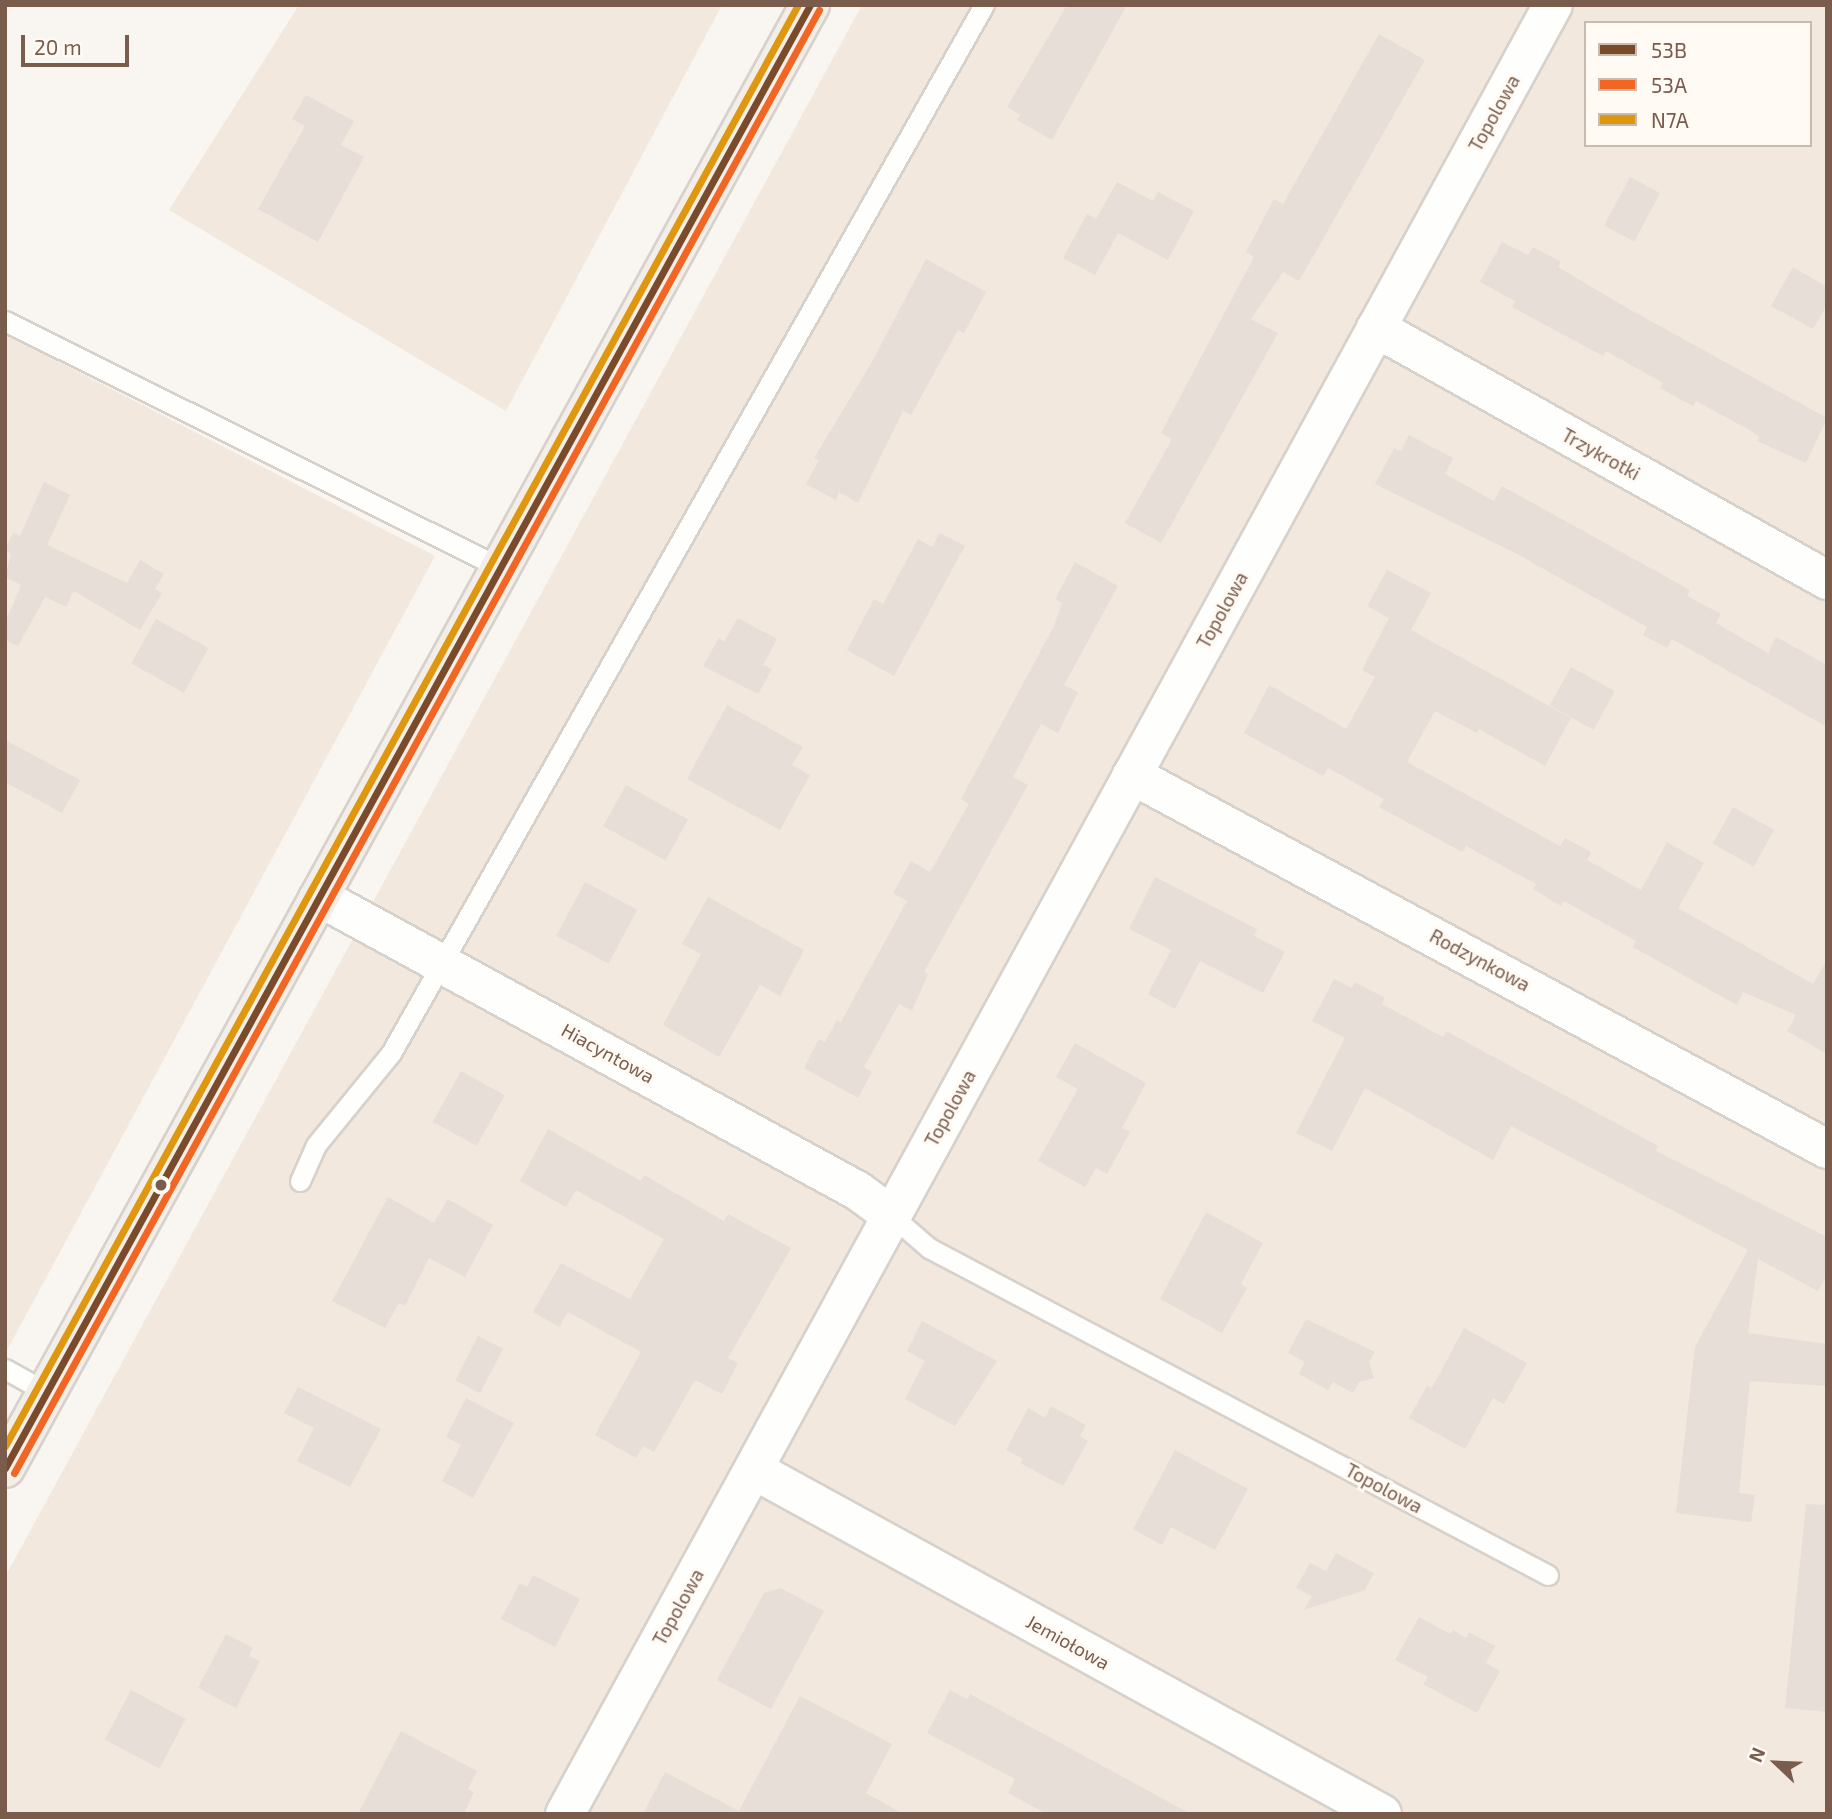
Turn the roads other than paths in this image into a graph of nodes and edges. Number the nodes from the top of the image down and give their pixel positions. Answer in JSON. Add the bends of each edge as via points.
{"nodes":[{"id":1,"x":810,"y":5,"type":"edge"},
{"id":2,"x":984,"y":5,"type":"edge"},
{"id":3,"x":1553,"y":5,"type":"edge"},
{"id":4,"x":5,"y":321,"type":"edge"},
{"id":5,"x":1376,"y":328,"type":"junction"},
{"id":6,"x":501,"y":568,"type":"junction"},
{"id":7,"x":1827,"y":580,"type":"edge"},
{"id":8,"x":1132,"y":775,"type":"junction"},
{"id":9,"x":319,"y":897,"type":"junction"},
{"id":10,"x":442,"y":962,"type":"junction"},
{"id":11,"x":1827,"y":1149,"type":"edge"},
{"id":12,"x":300,"y":1181,"type":"dead end"},
{"id":13,"x":892,"y":1216,"type":"junction"},
{"id":14,"x":5,"y":1369,"type":"edge"},
{"id":15,"x":46,"y":1392,"type":"junction"},
{"id":16,"x":5,"y":1468,"type":"edge"},
{"id":17,"x":754,"y":1470,"type":"junction"},
{"id":18,"x":1548,"y":1574,"type":"dead end"},
{"id":19,"x":565,"y":1814,"type":"edge"},
{"id":20,"x":1382,"y":1814,"type":"edge"}],
"edges":[{"from":1,"to":6,"type":"main road"},
{"from":2,"to":10,"type":"lane"},
{"from":3,"to":5,"type":"street","name":"Topolowa"},
{"from":4,"to":6,"type":"lane"},
{"from":5,"to":7,"type":"street","name":"Trzykrotki"},
{"from":5,"to":8,"type":"street","name":"Topolowa"},
{"from":6,"to":9,"type":"main road"},
{"from":8,"to":11,"type":"street","name":"Rodzynkowa"},
{"from":8,"to":13,"type":"street","name":"Topolowa"},
{"from":9,"to":10,"type":"street","name":"Hiacyntowa"},
{"from":9,"to":15,"type":"main road"},
{"from":10,"to":12,"type":"lane","via":[[387,1060],[322,1137]]},
{"from":10,"to":13,"type":"street","name":"Hiacyntowa","via":[[858,1191]]},
{"from":13,"to":17,"type":"street","name":"Topolowa"},
{"from":13,"to":18,"type":"lane","name":"Topolowa","via":[[929,1248]]},
{"from":14,"to":15,"type":"lane"},
{"from":15,"to":16,"type":"main road"},
{"from":17,"to":19,"type":"street","name":"Topolowa"},
{"from":17,"to":20,"type":"street","name":"Jemiołowa"}]}
